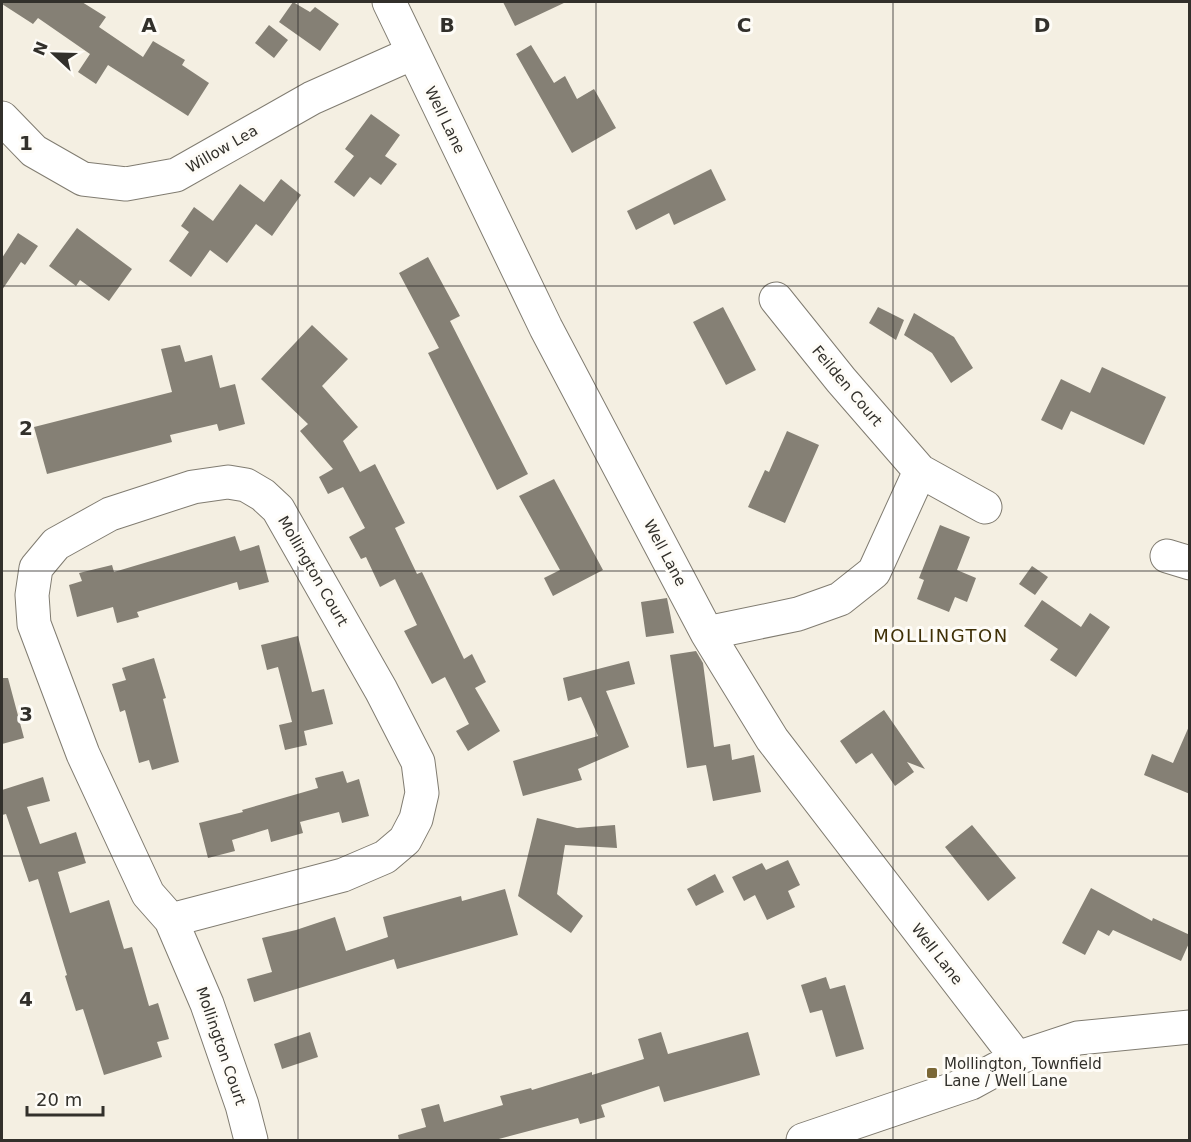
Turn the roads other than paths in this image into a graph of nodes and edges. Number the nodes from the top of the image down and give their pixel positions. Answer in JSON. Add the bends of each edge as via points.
{"nodes":[{"id":1,"x":389,"y":2,"type":"edge"},
{"id":2,"x":413,"y":53,"type":"junction"},
{"id":3,"x":2,"y":118,"type":"edge"},
{"id":4,"x":776,"y":299,"type":"dead end"},
{"id":5,"x":920,"y":471,"type":"junction"},
{"id":6,"x":985,"y":507,"type":"dead end"},
{"id":7,"x":707,"y":633,"type":"junction"},
{"id":8,"x":171,"y":920,"type":"junction"},
{"id":9,"x":1190,"y":1027,"type":"edge"},
{"id":10,"x":1017,"y":1058,"type":"junction"},
{"id":11,"x":251,"y":1140,"type":"edge"},
{"id":12,"x":803,"y":1140,"type":"edge"}],
"edges":[{"from":1,"to":2,"type":"street","name":"Well Lane"},
{"from":2,"to":3,"type":"street","name":"Willow Lea","via":[[312,98],[176,175],[126,184],[83,179],[34,151]]},
{"from":2,"to":7,"type":"street","name":"Well Lane","via":[[546,328]]},
{"from":4,"to":5,"type":"street","name":"Feilden Court"},
{"from":5,"to":6,"type":"street","name":"Feilden Court"},
{"from":5,"to":7,"type":"street","via":[[874,572],[840,599],[798,614]]},
{"from":7,"to":10,"type":"street","name":"Well Lane","via":[[772,739]]},
{"from":8,"to":8,"type":"street","name":"Mollington Court","via":[[148,894],[83,754],[34,624],[32,596],[36,568],[56,544],[110,514],[194,487],[228,482],[246,485],[278,509],[418,762],[422,793],[416,819],[405,840],[385,857],[343,875]]},
{"from":8,"to":11,"type":"street","name":"Mollington Court","via":[[207,1004]]},
{"from":9,"to":10,"type":"street","via":[[1078,1038]]},
{"from":10,"to":12,"type":"street","via":[[971,1083]]}]}
